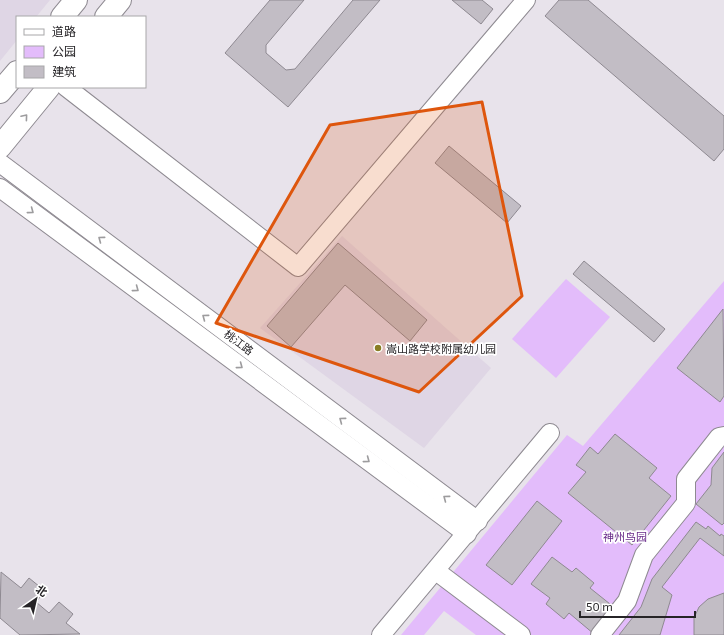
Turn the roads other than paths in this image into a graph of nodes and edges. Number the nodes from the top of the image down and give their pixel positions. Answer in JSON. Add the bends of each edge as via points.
{"nodes":[{"id":1,"x":120,"y":0,"type":"edge"},
{"id":2,"x":526,"y":0,"type":"edge"},
{"id":3,"x":107,"y":16,"type":"edge"},
{"id":4,"x":16,"y":73,"type":"edge"},
{"id":5,"x":49,"y":88,"type":"edge"},
{"id":6,"x":67,"y":88,"type":"edge"},
{"id":7,"x":0,"y":92,"type":"edge"},
{"id":8,"x":0,"y":147,"type":"edge"},
{"id":9,"x":0,"y":163,"type":"edge"},
{"id":10,"x":0,"y":188,"type":"edge"},
{"id":11,"x":550,"y":434,"type":"dead end"},
{"id":12,"x":724,"y":436,"type":"edge"},
{"id":13,"x":472,"y":528,"type":"junction"},
{"id":14,"x":436,"y":571,"type":"junction"},
{"id":15,"x":381,"y":635,"type":"edge"},
{"id":16,"x":521,"y":635,"type":"edge"},
{"id":17,"x":600,"y":635,"type":"edge"}],
"edges":[{"from":1,"to":3,"type":"main road"},
{"from":2,"to":6,"type":"street","via":[[298,267]]},
{"from":4,"to":7,"type":"main road"},
{"from":8,"to":5,"type":"main road","one_way":true},
{"from":13,"to":9,"type":"street","name":"桃江路","one_way":true},
{"from":10,"to":13,"type":"street","name":"桃江路","one_way":true},
{"from":11,"to":13,"type":"street"},
{"from":12,"to":17,"type":"street","via":[[719,437],[686,480],[686,503],[644,555],[627,601]]},
{"from":13,"to":14,"type":"street"},
{"from":14,"to":15,"type":"street"},
{"from":14,"to":16,"type":"street"}]}
